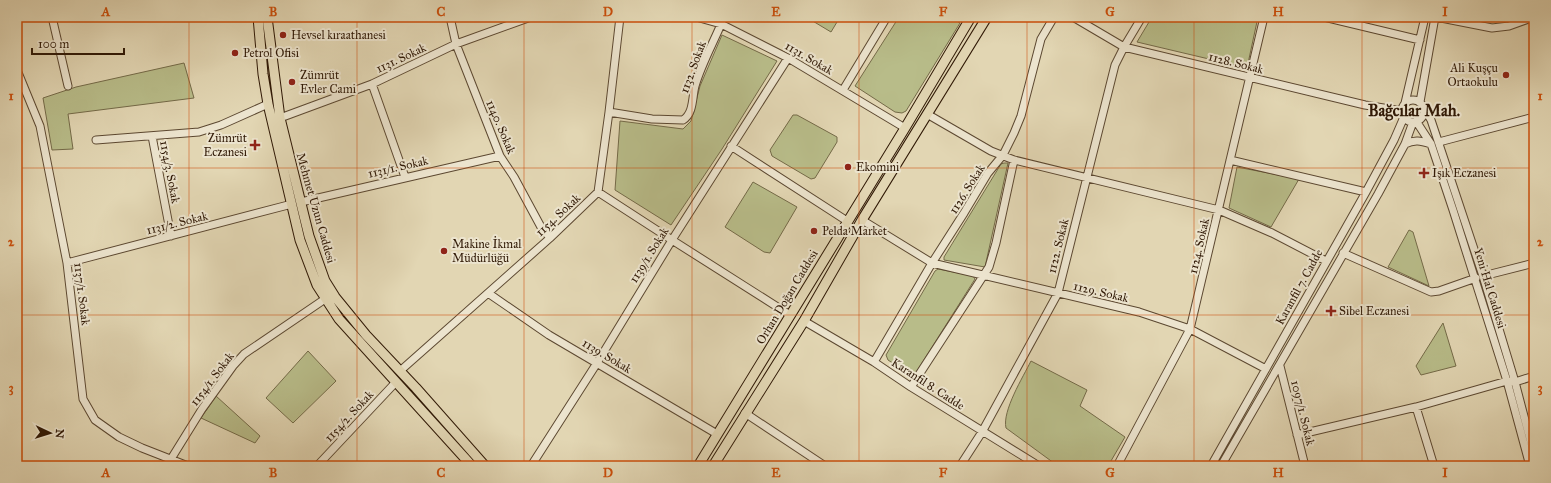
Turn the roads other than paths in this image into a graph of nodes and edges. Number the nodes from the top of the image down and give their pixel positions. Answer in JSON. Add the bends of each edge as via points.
{"nodes":[{"id":1,"x":52,"y":17,"type":"edge"},
{"id":2,"x":258,"y":17,"type":"edge"},
{"id":3,"x":267,"y":17,"type":"edge"},
{"id":4,"x":450,"y":17,"type":"edge"},
{"id":5,"x":531,"y":17,"type":"edge"},
{"id":6,"x":620,"y":17,"type":"edge"},
{"id":7,"x":696,"y":17,"type":"edge"},
{"id":8,"x":887,"y":17,"type":"edge"},
{"id":9,"x":971,"y":17,"type":"edge"},
{"id":10,"x":987,"y":17,"type":"edge"},
{"id":11,"x":1054,"y":17,"type":"edge"},
{"id":12,"x":1073,"y":17,"type":"edge"},
{"id":13,"x":1142,"y":17,"type":"edge"},
{"id":14,"x":1264,"y":17,"type":"edge"},
{"id":15,"x":1324,"y":17,"type":"edge"},
{"id":16,"x":1424,"y":17,"type":"edge"},
{"id":17,"x":1436,"y":17,"type":"edge"},
{"id":18,"x":1533,"y":17,"type":"edge"},
{"id":19,"x":707,"y":18,"type":"edge"},
{"id":20,"x":723,"y":20,"type":"edge"},
{"id":21,"x":1420,"y":40,"type":"junction"},
{"id":22,"x":456,"y":44,"type":"junction"},
{"id":23,"x":1124,"y":47,"type":"junction"},
{"id":24,"x":788,"y":58,"type":"junction"},
{"id":25,"x":17,"y":70,"type":"edge"},
{"id":26,"x":1250,"y":78,"type":"junction"},
{"id":27,"x":372,"y":84,"type":"junction"},
{"id":28,"x":68,"y":86,"type":"dead end"},
{"id":29,"x":843,"y":90,"type":"junction"},
{"id":30,"x":1405,"y":103,"type":"junction"},
{"id":31,"x":268,"y":104,"type":"junction"},
{"id":32,"x":1422,"y":105,"type":"junction"},
{"id":33,"x":609,"y":112,"type":"junction"},
{"id":34,"x":927,"y":114,"type":"junction"},
{"id":35,"x":1403,"y":114,"type":"junction"},
{"id":36,"x":1534,"y":117,"type":"edge"},
{"id":37,"x":280,"y":118,"type":"junction"},
{"id":38,"x":1414,"y":121,"type":"junction"},
{"id":39,"x":905,"y":128,"type":"junction"},
{"id":40,"x":152,"y":136,"type":"junction"},
{"id":41,"x":96,"y":140,"type":"dead end"},
{"id":42,"x":1439,"y":142,"type":"junction"},
{"id":43,"x":1405,"y":144,"type":"junction"},
{"id":44,"x":1431,"y":144,"type":"junction"},
{"id":45,"x":731,"y":146,"type":"junction"},
{"id":46,"x":1003,"y":155,"type":"junction"},
{"id":47,"x":500,"y":156,"type":"junction"},
{"id":48,"x":1014,"y":160,"type":"junction"},
{"id":49,"x":1230,"y":160,"type":"junction"},
{"id":50,"x":405,"y":177,"type":"junction"},
{"id":51,"x":1087,"y":179,"type":"junction"},
{"id":52,"x":598,"y":192,"type":"junction"},
{"id":53,"x":1366,"y":192,"type":"junction"},
{"id":54,"x":296,"y":203,"type":"junction"},
{"id":55,"x":1219,"y":210,"type":"junction"},
{"id":56,"x":862,"y":220,"type":"junction"},
{"id":57,"x":847,"y":221,"type":"junction"},
{"id":58,"x":171,"y":236,"type":"junction"},
{"id":59,"x":550,"y":238,"type":"junction"},
{"id":60,"x":672,"y":240,"type":"junction"},
{"id":61,"x":1343,"y":253,"type":"junction"},
{"id":62,"x":1326,"y":261,"type":"junction"},
{"id":63,"x":67,"y":263,"type":"junction"},
{"id":64,"x":932,"y":263,"type":"junction"},
{"id":65,"x":1534,"y":263,"type":"edge"},
{"id":66,"x":982,"y":276,"type":"junction"},
{"id":67,"x":1484,"y":276,"type":"junction"},
{"id":68,"x":1476,"y":278,"type":"junction"},
{"id":69,"x":488,"y":293,"type":"junction"},
{"id":70,"x":1058,"y":293,"type":"junction"},
{"id":71,"x":325,"y":299,"type":"junction"},
{"id":72,"x":790,"y":315,"type":"junction"},
{"id":73,"x":804,"y":321,"type":"junction"},
{"id":74,"x":1190,"y":330,"type":"junction"},
{"id":75,"x":874,"y":362,"type":"junction"},
{"id":76,"x":597,"y":363,"type":"junction"},
{"id":77,"x":1280,"y":366,"type":"junction"},
{"id":78,"x":1266,"y":369,"type":"junction"},
{"id":79,"x":400,"y":372,"type":"junction"},
{"id":80,"x":1534,"y":376,"type":"edge"},
{"id":81,"x":1507,"y":381,"type":"junction"},
{"id":82,"x":396,"y":382,"type":"junction"},
{"id":83,"x":1515,"y":382,"type":"junction"},
{"id":84,"x":911,"y":387,"type":"junction"},
{"id":85,"x":1416,"y":407,"type":"junction"},
{"id":86,"x":745,"y":413,"type":"junction"},
{"id":87,"x":982,"y":432,"type":"junction"},
{"id":88,"x":717,"y":434,"type":"junction"},
{"id":89,"x":1297,"y":435,"type":"junction"},
{"id":90,"x":1534,"y":454,"type":"edge"},
{"id":91,"x":171,"y":459,"type":"junction"},
{"id":92,"x":188,"y":466,"type":"edge"},
{"id":93,"x":317,"y":466,"type":"edge"},
{"id":94,"x":472,"y":466,"type":"edge"},
{"id":95,"x":485,"y":466,"type":"edge"},
{"id":96,"x":532,"y":466,"type":"edge"},
{"id":97,"x":698,"y":466,"type":"edge"},
{"id":98,"x":713,"y":466,"type":"edge"},
{"id":99,"x":826,"y":466,"type":"edge"},
{"id":100,"x":960,"y":466,"type":"edge"},
{"id":101,"x":1040,"y":466,"type":"edge"},
{"id":102,"x":1117,"y":466,"type":"edge"},
{"id":103,"x":1211,"y":466,"type":"edge"},
{"id":104,"x":1222,"y":466,"type":"edge"},
{"id":105,"x":1305,"y":466,"type":"edge"},
{"id":106,"x":1434,"y":466,"type":"edge"},
{"id":107,"x":1530,"y":466,"type":"edge"}],
"edges":[{"from":1,"to":28,"type":"street"},
{"from":2,"to":31,"type":"main road"},
{"from":3,"to":37,"type":"main road","name":"Mehmet Uzun Caddesi"},
{"from":4,"to":22,"type":"street","name":"1140. Sokak"},
{"from":5,"to":22,"type":"street","name":"1131. Sokak"},
{"from":6,"to":33,"type":"street","name":"1154. Sokak"},
{"from":7,"to":19,"type":"street","name":"1131. Sokak"},
{"from":8,"to":29,"type":"street"},
{"from":9,"to":39,"type":"main road","name":"Orhan Doğan Caddesi"},
{"from":10,"to":34,"type":"main road"},
{"from":11,"to":46,"type":"street","name":"1126. Sokak","via":[[1041,39],[1021,116]]},
{"from":12,"to":23,"type":"street","name":"1128. Sokak"},
{"from":13,"to":23,"type":"street","name":"1122. Sokak"},
{"from":14,"to":26,"type":"street","name":"1124. Sokak"},
{"from":15,"to":21,"type":"street"},
{"from":16,"to":21,"type":"street"},
{"from":17,"to":18,"type":"street","via":[[1492,28],[1509,26]]},
{"from":17,"to":32,"type":"street","via":[[1422,83]]},
{"from":19,"to":20,"type":"street","name":"1131. Sokak"},
{"from":20,"to":24,"type":"street","name":"1131. Sokak"},
{"from":20,"to":33,"type":"street","name":"1132. Sokak","via":[[696,86],[686,119],[652,119]]},
{"from":21,"to":30,"type":"street"},
{"from":22,"to":27,"type":"street","name":"1131. Sokak"},
{"from":22,"to":47,"type":"street","name":"1140. Sokak"},
{"from":23,"to":26,"type":"street","name":"1128. Sokak"},
{"from":23,"to":51,"type":"street","name":"1122. Sokak","via":[[1115,65]]},
{"from":24,"to":29,"type":"street","name":"1131. Sokak"},
{"from":24,"to":45,"type":"street","name":"1139/1. Sokak"},
{"from":25,"to":63,"type":"street","name":"1137/1. Sokak","via":[[40,126]]},
{"from":26,"to":35,"type":"street","name":"1128. Sokak"},
{"from":26,"to":49,"type":"street","name":"1124. Sokak"},
{"from":27,"to":37,"type":"street","name":"1131. Sokak"},
{"from":27,"to":50,"type":"street"},
{"from":29,"to":39,"type":"street","name":"1131. Sokak"},
{"from":30,"to":32,"type":"street","via":[[1413,100]]},
{"from":30,"to":35,"type":"street"},
{"from":31,"to":40,"type":"street","via":[[199,132]]},
{"from":31,"to":54,"type":"main road"},
{"from":32,"to":38,"type":"street","via":[[1423,115]]},
{"from":32,"to":42,"type":"street"},
{"from":33,"to":52,"type":"street","name":"1154. Sokak"},
{"from":34,"to":46,"type":"street","via":[[991,151]]},
{"from":34,"to":56,"type":"main road"},
{"from":35,"to":38,"type":"street","via":[[1407,120]]},
{"from":35,"to":53,"type":"street","name":"Karanfil 7. Cadde","via":[[1394,140]]},
{"from":36,"to":42,"type":"street"},
{"from":37,"to":54,"type":"main road","name":"Mehmet Uzun Caddesi"},
{"from":38,"to":43,"type":"street","name":"Karanfil 7. Cadde"},
{"from":38,"to":44,"type":"street","name":"Yeni Hal Caddesi"},
{"from":39,"to":57,"type":"main road","name":"Orhan Doğan Caddesi"},
{"from":40,"to":41,"type":"street"},
{"from":40,"to":58,"type":"street","name":"1154/3. Sokak"},
{"from":42,"to":67,"type":"street"},
{"from":43,"to":44,"type":"street","via":[[1420,140]]},
{"from":43,"to":61,"type":"street","name":"Karanfil 7. Cadde"},
{"from":44,"to":68,"type":"street","name":"Yeni Hal Caddesi"},
{"from":45,"to":57,"type":"street"},
{"from":45,"to":60,"type":"street","name":"1139/1. Sokak"},
{"from":46,"to":48,"type":"street"},
{"from":46,"to":64,"type":"street","name":"1126. Sokak","via":[[988,173]]},
{"from":47,"to":50,"type":"street","name":"1131/1. Sokak"},
{"from":47,"to":59,"type":"street","name":"1140. Sokak"},
{"from":48,"to":51,"type":"street"},
{"from":48,"to":66,"type":"street","via":[[996,243],[989,267]]},
{"from":49,"to":53,"type":"street"},
{"from":49,"to":55,"type":"street","name":"1124. Sokak"},
{"from":50,"to":54,"type":"street","name":"1131/1. Sokak"},
{"from":51,"to":55,"type":"street"},
{"from":51,"to":70,"type":"street","name":"1122. Sokak"},
{"from":52,"to":59,"type":"street","name":"1154. Sokak"},
{"from":52,"to":60,"type":"street"},
{"from":53,"to":62,"type":"street","name":"Karanfil 7. Cadde"},
{"from":54,"to":58,"type":"street","name":"1131/2. Sokak"},
{"from":54,"to":71,"type":"main road","via":[[300,240],[307,262]]},
{"from":54,"to":79,"type":"main road","name":"Mehmet Uzun Caddesi","via":[[325,281],[366,335]]},
{"from":55,"to":62,"type":"street","via":[[1272,233]]},
{"from":55,"to":74,"type":"street","name":"1124. Sokak"},
{"from":56,"to":64,"type":"street","name":"1129. Sokak"},
{"from":56,"to":73,"type":"main road"},
{"from":57,"to":72,"type":"main road","name":"Orhan Doğan Caddesi"},
{"from":58,"to":63,"type":"street","name":"1131/2. Sokak"},
{"from":59,"to":69,"type":"street","name":"1154. Sokak"},
{"from":60,"to":72,"type":"street"},
{"from":60,"to":76,"type":"street","name":"1139/1. Sokak"},
{"from":61,"to":68,"type":"street","via":[[1431,292]]},
{"from":61,"to":77,"type":"street","name":"Karanfil 7. Cadde"},
{"from":62,"to":78,"type":"street","name":"Karanfil 7. Cadde"},
{"from":63,"to":91,"type":"street","name":"1137/1. Sokak","via":[[83,400],[95,420],[119,437]]},
{"from":64,"to":66,"type":"street","name":"1129. Sokak"},
{"from":64,"to":75,"type":"street","name":"1126. Sokak"},
{"from":65,"to":67,"type":"street"},
{"from":66,"to":70,"type":"street","name":"1129. Sokak"},
{"from":66,"to":84,"type":"street"},
{"from":67,"to":83,"type":"street"},
{"from":68,"to":81,"type":"street","name":"Yeni Hal Caddesi"},
{"from":69,"to":76,"type":"street","name":"1139. Sokak","via":[[549,335]]},
{"from":69,"to":79,"type":"street","name":"1154. Sokak"},
{"from":70,"to":74,"type":"street","name":"1129. Sokak","via":[[1139,312]]},
{"from":70,"to":87,"type":"street","name":"1122. Sokak"},
{"from":71,"to":82,"type":"main road","via":[[339,319]]},
{"from":71,"to":91,"type":"street","name":"1154/1. Sokak","via":[[244,354],[202,409]]},
{"from":72,"to":88,"type":"main road","name":"Orhan Doğan Caddesi"},
{"from":73,"to":75,"type":"street","name":"Karanfil 8. Cadde"},
{"from":73,"to":86,"type":"main road"},
{"from":74,"to":78,"type":"street","name":"1129. Sokak"},
{"from":74,"to":102,"type":"street","name":"1124. Sokak"},
{"from":75,"to":84,"type":"street","name":"Karanfil 8. Cadde"},
{"from":76,"to":88,"type":"street","name":"1139. Sokak"},
{"from":76,"to":96,"type":"street","name":"1139/1. Sokak"},
{"from":77,"to":89,"type":"street","name":"1097/1. Sokak"},
{"from":77,"to":104,"type":"street","name":"Karanfil 7. Cadde"},
{"from":78,"to":103,"type":"street","name":"Karanfil 7. Cadde"},
{"from":79,"to":95,"type":"main road","name":"Mehmet Uzun Caddesi"},
{"from":80,"to":83,"type":"street"},
{"from":81,"to":83,"type":"street"},
{"from":81,"to":85,"type":"street"},
{"from":81,"to":107,"type":"street","name":"Yeni Hal Caddesi"},
{"from":82,"to":93,"type":"street","name":"1154/2. Sokak"},
{"from":82,"to":94,"type":"main road"},
{"from":83,"to":90,"type":"street"},
{"from":84,"to":87,"type":"street","name":"Karanfil 8. Cadde"},
{"from":85,"to":89,"type":"street"},
{"from":85,"to":106,"type":"street"},
{"from":86,"to":98,"type":"main road"},
{"from":86,"to":99,"type":"street"},
{"from":87,"to":100,"type":"street","name":"1122. Sokak"},
{"from":87,"to":101,"type":"street","name":"Karanfil 8. Cadde"},
{"from":88,"to":97,"type":"main road","name":"Orhan Doğan Caddesi"},
{"from":89,"to":105,"type":"street","name":"1097/1. Sokak"},
{"from":91,"to":92,"type":"street","name":"1137/1. Sokak"}]}
